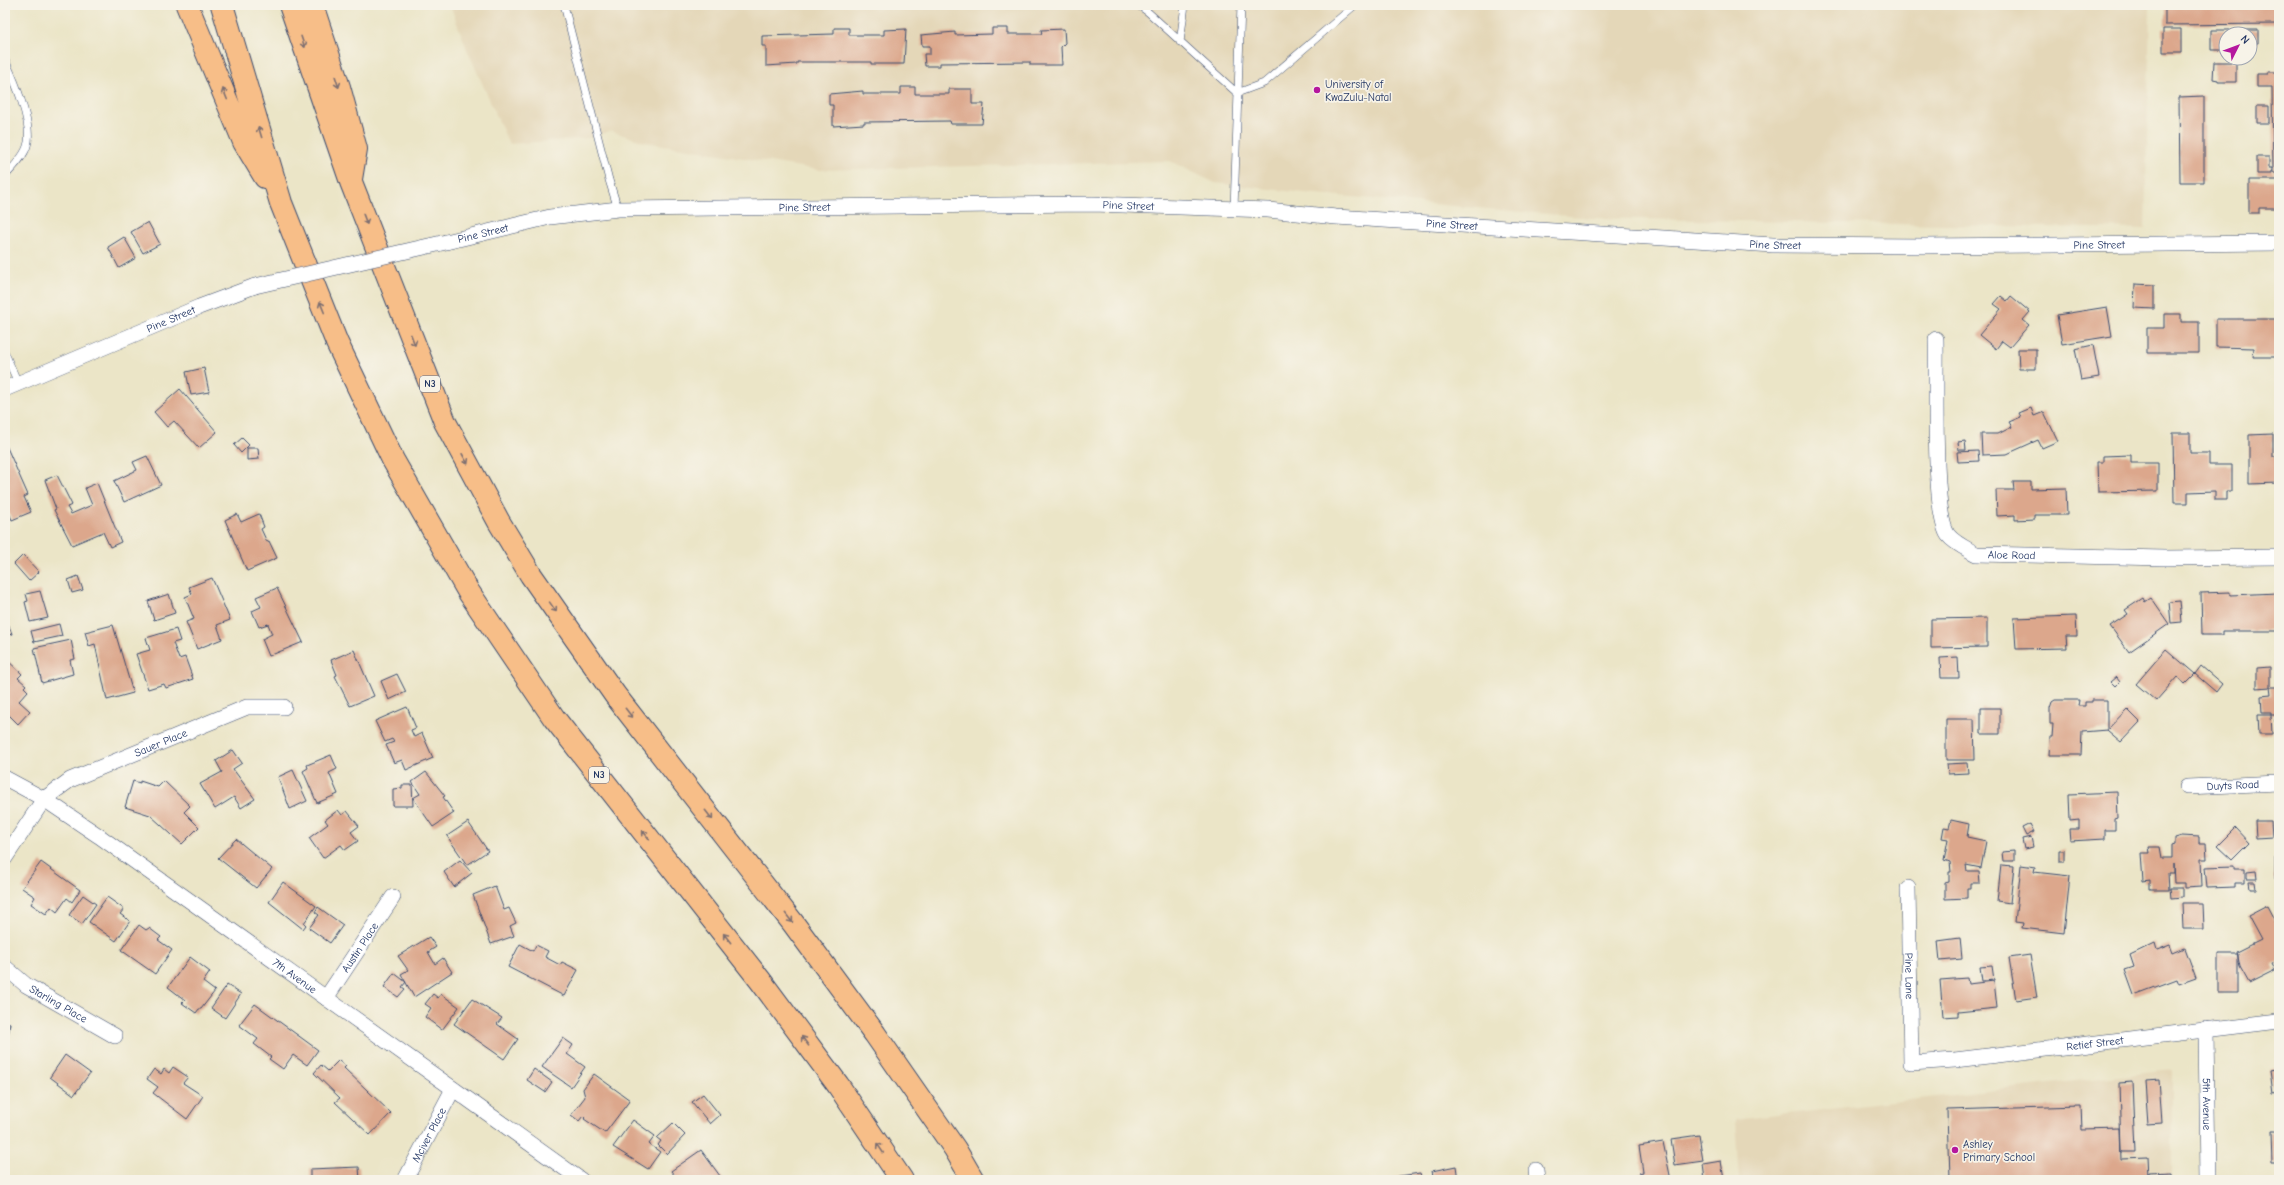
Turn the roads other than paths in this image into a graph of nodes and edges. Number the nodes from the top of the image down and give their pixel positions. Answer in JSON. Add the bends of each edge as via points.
{"nodes":[{"id":1,"x":187,"y":5,"type":"edge"},
{"id":2,"x":222,"y":5,"type":"edge"},
{"id":3,"x":290,"y":5,"type":"edge"},
{"id":4,"x":312,"y":5,"type":"edge"},
{"id":5,"x":564,"y":5,"type":"edge"},
{"id":6,"x":1138,"y":5,"type":"edge"},
{"id":7,"x":1185,"y":5,"type":"edge"},
{"id":8,"x":1241,"y":5,"type":"edge"},
{"id":9,"x":1355,"y":5,"type":"edge"},
{"id":10,"x":1180,"y":42,"type":"junction"},
{"id":11,"x":5,"y":60,"type":"edge"},
{"id":12,"x":1237,"y":93,"type":"junction"},
{"id":13,"x":5,"y":176,"type":"edge"},
{"id":14,"x":351,"y":182,"type":"junction"},
{"id":15,"x":281,"y":203,"type":"junction"},
{"id":16,"x":1234,"y":208,"type":"junction"},
{"id":17,"x":618,"y":209,"type":"junction"},
{"id":18,"x":2279,"y":243,"type":"edge"},
{"id":19,"x":1936,"y":339,"type":"dead end"},
{"id":20,"x":5,"y":352,"type":"edge"},
{"id":21,"x":12,"y":386,"type":"edge"},
{"id":22,"x":2279,"y":557,"type":"edge"},
{"id":23,"x":284,"y":707,"type":"dead end"},
{"id":24,"x":5,"y":778,"type":"edge"},
{"id":25,"x":2279,"y":783,"type":"edge"},
{"id":26,"x":2187,"y":787,"type":"dead end"},
{"id":27,"x":44,"y":798,"type":"junction"},
{"id":28,"x":5,"y":858,"type":"edge"},
{"id":29,"x":1908,"y":888,"type":"dead end"},
{"id":30,"x":393,"y":897,"type":"dead end"},
{"id":31,"x":5,"y":967,"type":"edge"},
{"id":32,"x":326,"y":998,"type":"junction"},
{"id":33,"x":2279,"y":1021,"type":"edge"},
{"id":34,"x":2206,"y":1029,"type":"junction"},
{"id":35,"x":115,"y":1036,"type":"dead end"},
{"id":36,"x":1911,"y":1063,"type":"joint"},
{"id":37,"x":453,"y":1089,"type":"junction"},
{"id":38,"x":405,"y":1180,"type":"edge"},
{"id":39,"x":582,"y":1180,"type":"edge"},
{"id":40,"x":902,"y":1180,"type":"edge"},
{"id":41,"x":973,"y":1180,"type":"edge"},
{"id":42,"x":2208,"y":1180,"type":"edge"}],
"edges":[{"from":15,"to":1,"type":"highway","one_way":true,"via":[[244,142]]},
{"from":15,"to":2,"type":"highway","number":"N3","one_way":true},
{"from":3,"to":14,"type":"highway","number":"N3","one_way":true},
{"from":4,"to":14,"type":"highway","one_way":true,"via":[[356,149]]},
{"from":5,"to":17,"type":"lane","via":[[608,180]]},
{"from":6,"to":10,"type":"lane"},
{"from":7,"to":10,"type":"lane"},
{"from":8,"to":12,"type":"lane"},
{"from":9,"to":12,"type":"lane","via":[[1264,83]]},
{"from":10,"to":12,"type":"lane"},
{"from":11,"to":13,"type":"lane","via":[[28,124],[29,137],[27,148]]},
{"from":12,"to":16,"type":"lane"},
{"from":14,"to":41,"type":"highway","number":"N3","one_way":true,"via":[[445,422],[531,575],[615,695],[793,923],[875,1034],[955,1149]]},
{"from":40,"to":15,"type":"highway","number":"N3","one_way":true,"via":[[838,1085],[760,980],[554,718],[468,591],[393,460],[337,343]]},
{"from":16,"to":17,"type":"street","name":"Pine Street","via":[[1093,204]]},
{"from":16,"to":18,"type":"street","name":"Pine Street","via":[[1773,244],[1924,246]]},
{"from":17,"to":21,"type":"street","name":"Pine Street","bridge":true,"via":[[550,217],[255,286]]},
{"from":19,"to":22,"type":"street","name":"Aloe Road","via":[[1939,499],[1948,535],[1960,544],[1976,554],[2165,558]]},
{"from":20,"to":21,"type":"lane"},
{"from":23,"to":27,"type":"street","name":"Sauer Place","via":[[247,707],[70,780]]},
{"from":24,"to":27,"type":"street","name":"7th Avenue"},
{"from":25,"to":26,"type":"street","name":"Duyts Road"},
{"from":27,"to":28,"type":"street"},
{"from":27,"to":32,"type":"street","name":"7th Avenue"},
{"from":29,"to":36,"type":"street","name":"Pine Lane"},
{"from":30,"to":32,"type":"street","name":"Austin Place"},
{"from":31,"to":35,"type":"street","name":"Starling Place","via":[[26,985]]},
{"from":32,"to":37,"type":"street","name":"7th Avenue"},
{"from":33,"to":34,"type":"street","name":"Retief Street"},
{"from":34,"to":36,"type":"street","name":"Retief Street","via":[[1955,1060]]},
{"from":34,"to":42,"type":"street","name":"5th Avenue"},
{"from":37,"to":38,"type":"street","name":"Mciver Place"},
{"from":37,"to":39,"type":"street","name":"7th Avenue"}]}
